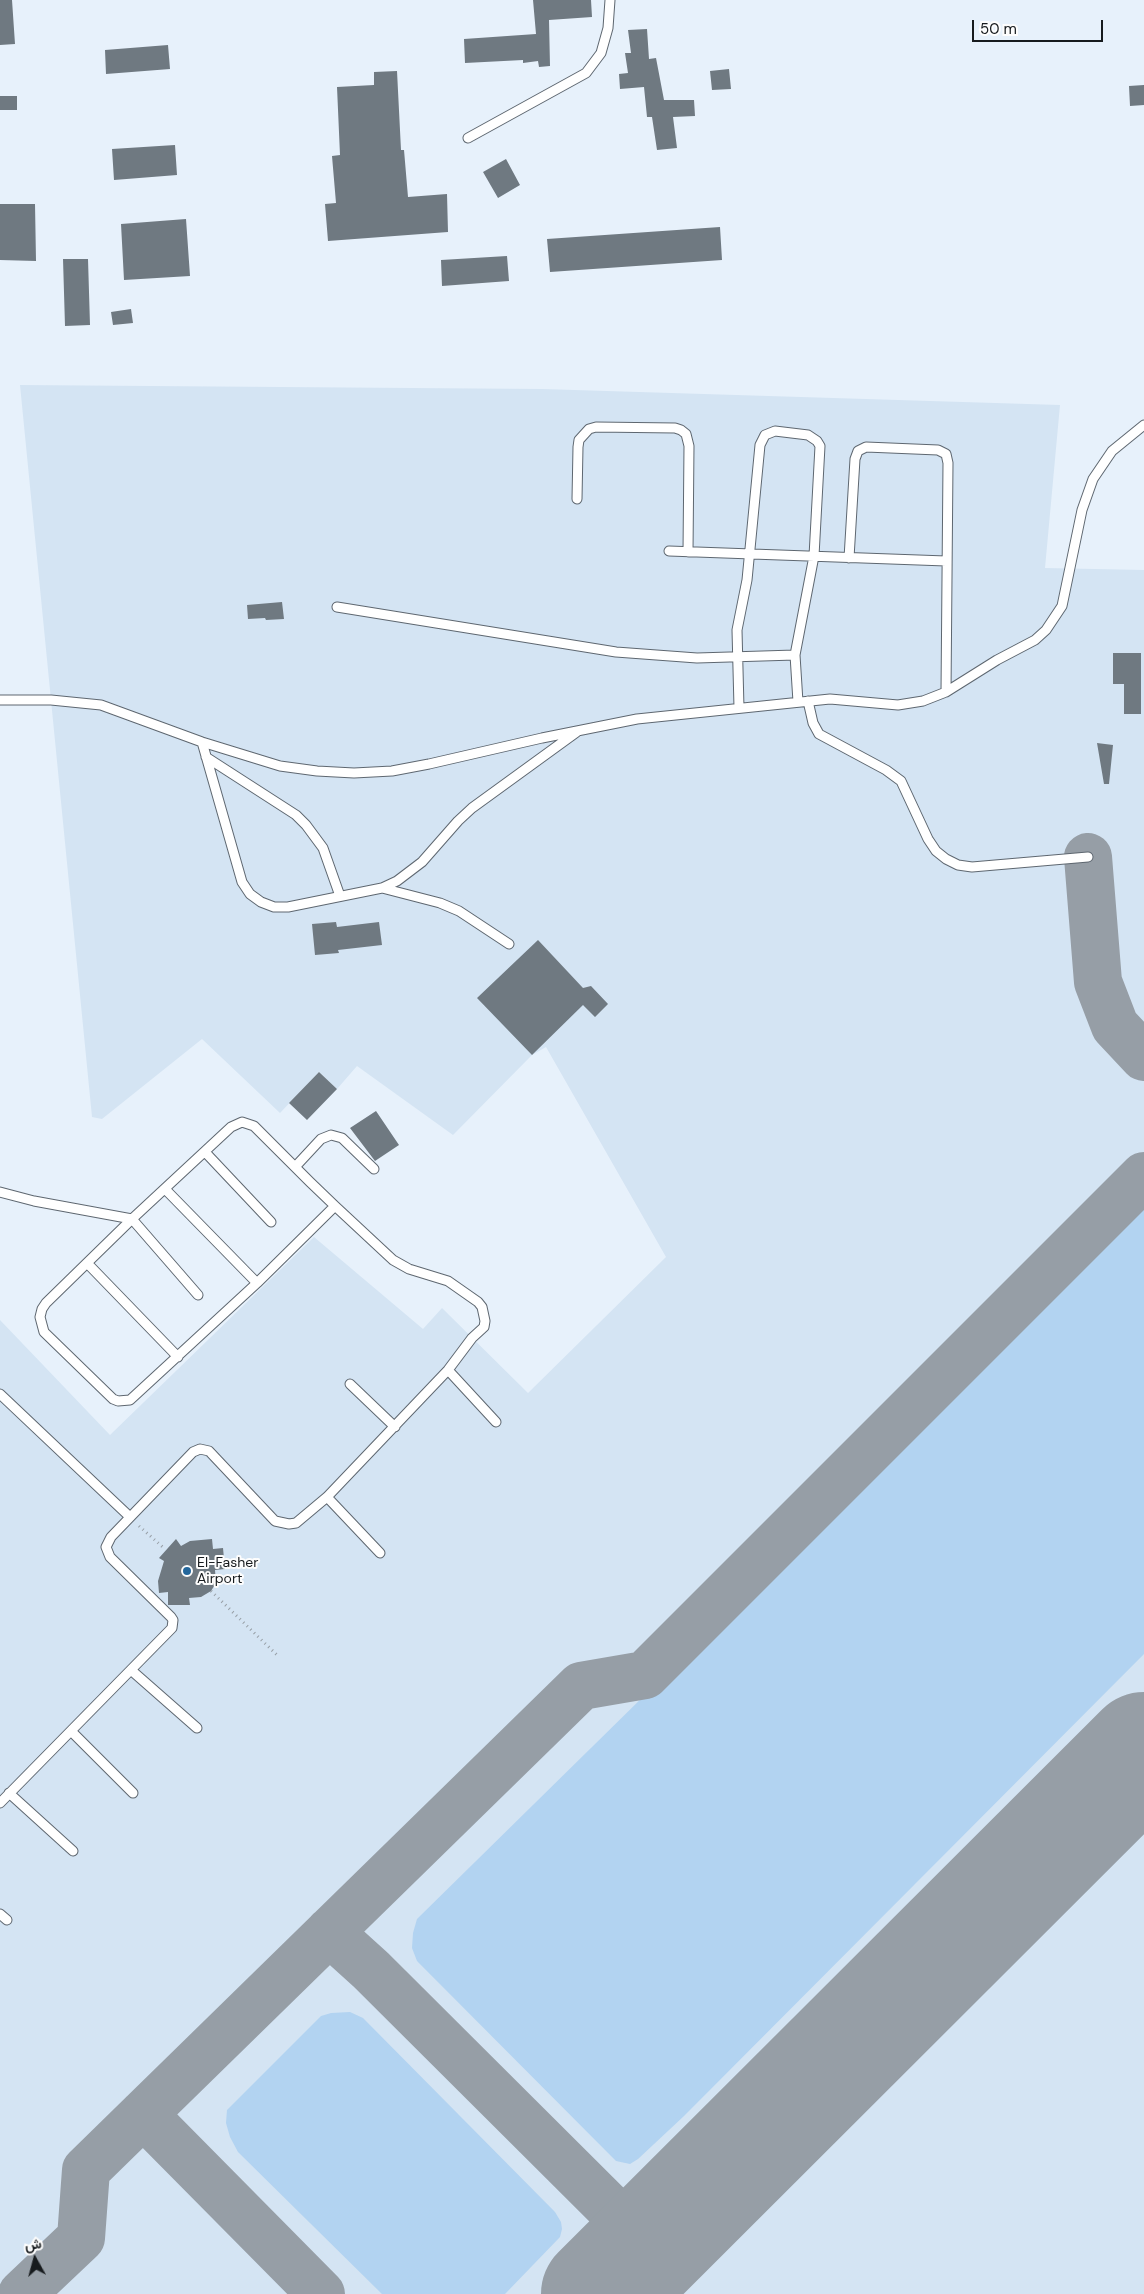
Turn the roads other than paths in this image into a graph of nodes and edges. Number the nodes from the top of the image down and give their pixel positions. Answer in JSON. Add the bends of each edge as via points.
{"nodes":[{"id":1,"x":610,"y":0,"type":"edge"},
{"id":2,"x":468,"y":138,"type":"dead end"},
{"id":3,"x":1144,"y":425,"type":"edge"},
{"id":4,"x":577,"y":499,"type":"dead end"},
{"id":5,"x":669,"y":551,"type":"dead end"},
{"id":6,"x":688,"y":552,"type":"junction"},
{"id":7,"x":749,"y":554,"type":"junction"},
{"id":8,"x":814,"y":556,"type":"junction"},
{"id":9,"x":849,"y":558,"type":"junction"},
{"id":10,"x":946,"y":561,"type":"junction"},
{"id":11,"x":337,"y":607,"type":"dead end"},
{"id":12,"x":795,"y":655,"type":"junction"},
{"id":13,"x":738,"y":657,"type":"junction"},
{"id":14,"x":946,"y":692,"type":"junction"},
{"id":15,"x":0,"y":700,"type":"edge"},
{"id":16,"x":808,"y":701,"type":"junction"},
{"id":17,"x":798,"y":702,"type":"junction"},
{"id":18,"x":739,"y":708,"type":"junction"},
{"id":19,"x":581,"y":729,"type":"junction"},
{"id":20,"x":202,"y":742,"type":"junction"},
{"id":21,"x":206,"y":757,"type":"junction"},
{"id":22,"x":1088,"y":857,"type":"dead end"},
{"id":23,"x":382,"y":888,"type":"junction"},
{"id":24,"x":340,"y":896,"type":"junction"},
{"id":25,"x":509,"y":944,"type":"dead end"},
{"id":26,"x":204,"y":1152,"type":"junction"},
{"id":27,"x":295,"y":1167,"type":"junction"},
{"id":28,"x":374,"y":1169,"type":"dead end"},
{"id":29,"x":165,"y":1189,"type":"junction"},
{"id":30,"x":0,"y":1192,"type":"edge"},
{"id":31,"x":336,"y":1206,"type":"junction"},
{"id":32,"x":132,"y":1219,"type":"junction"},
{"id":33,"x":271,"y":1222,"type":"dead end"},
{"id":34,"x":87,"y":1263,"type":"junction"},
{"id":35,"x":257,"y":1283,"type":"junction"},
{"id":36,"x":198,"y":1295,"type":"dead end"},
{"id":37,"x":178,"y":1358,"type":"junction"},
{"id":38,"x":448,"y":1370,"type":"junction"},
{"id":39,"x":350,"y":1384,"type":"dead end"},
{"id":40,"x":0,"y":1394,"type":"edge"},
{"id":41,"x":496,"y":1422,"type":"dead end"},
{"id":42,"x":395,"y":1427,"type":"junction"},
{"id":43,"x":327,"y":1497,"type":"junction"},
{"id":44,"x":130,"y":1517,"type":"junction"},
{"id":45,"x":380,"y":1553,"type":"dead end"},
{"id":46,"x":132,"y":1670,"type":"junction"},
{"id":47,"x":197,"y":1728,"type":"dead end"},
{"id":48,"x":71,"y":1731,"type":"junction"},
{"id":49,"x":10,"y":1793,"type":"junction"},
{"id":50,"x":133,"y":1793,"type":"dead end"},
{"id":51,"x":0,"y":1803,"type":"edge"},
{"id":52,"x":73,"y":1851,"type":"dead end"}],
"edges":[{"from":1,"to":2,"type":"lane","via":[[608,28],[601,53],[586,73]]},
{"from":3,"to":14,"type":"lane","via":[[1112,451],[1094,479],[1082,510],[1062,606],[1056,619],[1035,640]]},
{"from":4,"to":6,"type":"lane","via":[[578,446],[589,429],[681,430],[686,434],[689,446]]},
{"from":5,"to":6,"type":"lane"},
{"from":6,"to":7,"type":"lane"},
{"from":7,"to":8,"type":"lane"},
{"from":7,"to":8,"type":"lane","via":[[760,445],[765,435],[775,431],[808,435],[820,446]]},
{"from":7,"to":13,"type":"lane","via":[[747,580],[738,617]]},
{"from":8,"to":9,"type":"lane"},
{"from":8,"to":12,"type":"lane"},
{"from":9,"to":10,"type":"lane"},
{"from":9,"to":10,"type":"lane","via":[[855,459],[858,451],[866,447],[942,451],[948,458]]},
{"from":10,"to":14,"type":"lane"},
{"from":11,"to":13,"type":"lane","via":[[616,652],[696,658]]},
{"from":12,"to":13,"type":"lane"},
{"from":12,"to":17,"type":"lane"},
{"from":13,"to":18,"type":"lane"},
{"from":14,"to":16,"type":"lane","via":[[898,706],[830,699]]},
{"from":15,"to":20,"type":"lane","via":[[51,700],[101,705]]},
{"from":16,"to":17,"type":"lane"},
{"from":16,"to":22,"type":"lane","via":[[819,734],[886,770],[901,782],[928,839],[946,859],[972,867]]},
{"from":17,"to":18,"type":"lane"},
{"from":18,"to":19,"type":"lane","via":[[637,718]]},
{"from":19,"to":20,"type":"lane","via":[[429,764],[354,773],[280,766]]},
{"from":19,"to":23,"type":"lane","via":[[472,808],[410,872]]},
{"from":20,"to":21,"type":"lane"},
{"from":21,"to":24,"type":"lane","via":[[296,815],[306,825],[323,848]]},
{"from":21,"to":24,"type":"lane","via":[[242,882],[250,894],[274,907]]},
{"from":23,"to":24,"type":"lane"},
{"from":23,"to":25,"type":"lane","via":[[459,911]]},
{"from":26,"to":27,"type":"lane","via":[[230,1127],[249,1123]]},
{"from":26,"to":29,"type":"lane"},
{"from":26,"to":33,"type":"lane"},
{"from":27,"to":28,"type":"lane","via":[[321,1139],[331,1135],[342,1138]]},
{"from":27,"to":31,"type":"lane"},
{"from":29,"to":32,"type":"lane"},
{"from":29,"to":35,"type":"lane"},
{"from":30,"to":32,"type":"lane"},
{"from":31,"to":35,"type":"lane"},
{"from":31,"to":38,"type":"lane","via":[[393,1260],[409,1269],[448,1281],[482,1307],[484,1327]]},
{"from":32,"to":34,"type":"lane"},
{"from":32,"to":36,"type":"lane"},
{"from":34,"to":37,"type":"lane"},
{"from":34,"to":37,"type":"lane","via":[[46,1303],[40,1317],[44,1332],[118,1401],[130,1400]]},
{"from":35,"to":37,"type":"lane"},
{"from":38,"to":41,"type":"lane"},
{"from":38,"to":42,"type":"lane"},
{"from":39,"to":42,"type":"lane"},
{"from":40,"to":44,"type":"lane"},
{"from":42,"to":43,"type":"lane"},
{"from":43,"to":44,"type":"lane","via":[[296,1523],[282,1524],[209,1451],[200,1449],[192,1452]]},
{"from":43,"to":45,"type":"lane"},
{"from":44,"to":46,"type":"lane","via":[[107,1541],[107,1553],[173,1620],[169,1632]]},
{"from":46,"to":47,"type":"lane"},
{"from":46,"to":48,"type":"lane"},
{"from":48,"to":49,"type":"lane"},
{"from":48,"to":50,"type":"lane"},
{"from":49,"to":51,"type":"lane"},
{"from":49,"to":52,"type":"lane"}]}
